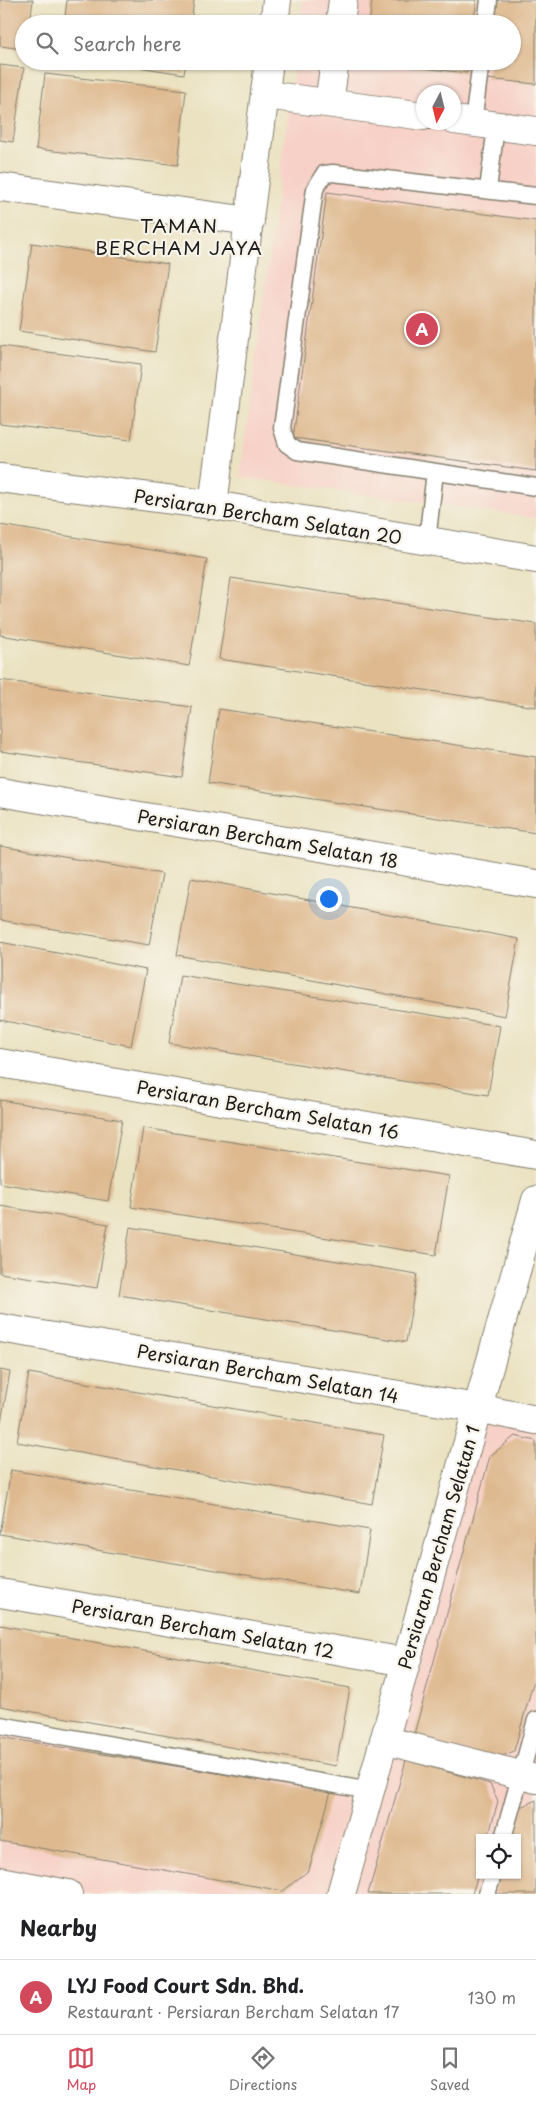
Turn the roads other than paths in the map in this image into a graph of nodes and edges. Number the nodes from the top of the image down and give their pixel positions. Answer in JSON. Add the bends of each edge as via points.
{"nodes":[{"id":1,"x":276,"y":0,"type":"edge"},
{"id":2,"x":343,"y":0,"type":"edge"},
{"id":3,"x":489,"y":0,"type":"edge"},
{"id":4,"x":275,"y":15,"type":"edge"},
{"id":5,"x":341,"y":15,"type":"edge"},
{"id":6,"x":487,"y":15,"type":"edge"},
{"id":7,"x":269,"y":70,"type":"edge"},
{"id":8,"x":334,"y":70,"type":"edge"},
{"id":9,"x":480,"y":70,"type":"edge"},
{"id":10,"x":266,"y":95,"type":"junction"},
{"id":11,"x":329,"y":103,"type":"junction"},
{"id":12,"x":416,"y":115,"type":"edge"},
{"id":13,"x":474,"y":123,"type":"edge"},
{"id":14,"x":536,"y":131,"type":"edge"},
{"id":15,"x":0,"y":186,"type":"edge"},
{"id":16,"x":488,"y":190,"type":"junction"},
{"id":17,"x":536,"y":196,"type":"edge"},
{"id":18,"x":250,"y":220,"type":"junction"},
{"id":19,"x":435,"y":472,"type":"junction"},
{"id":20,"x":0,"y":478,"type":"edge"},
{"id":21,"x":536,"y":487,"type":"edge"},
{"id":22,"x":213,"y":505,"type":"junction"},
{"id":23,"x":427,"y":541,"type":"junction"},
{"id":24,"x":536,"y":558,"type":"edge"},
{"id":25,"x":0,"y":792,"type":"edge"},
{"id":26,"x":536,"y":884,"type":"edge"},
{"id":27,"x":0,"y":1063,"type":"edge"},
{"id":28,"x":536,"y":1155,"type":"edge"},
{"id":29,"x":536,"y":1200,"type":"edge"},
{"id":30,"x":0,"y":1328,"type":"edge"},
{"id":31,"x":477,"y":1408,"type":"junction"},
{"id":32,"x":536,"y":1420,"type":"edge"},
{"id":33,"x":0,"y":1593,"type":"edge"},
{"id":34,"x":406,"y":1662,"type":"junction"},
{"id":35,"x":536,"y":1720,"type":"edge"},
{"id":36,"x":0,"y":1725,"type":"edge"},
{"id":37,"x":384,"y":1740,"type":"junction"},
{"id":38,"x":528,"y":1777,"type":"edge"},
{"id":39,"x":370,"y":1791,"type":"junction"},
{"id":40,"x":505,"y":1834,"type":"edge"},
{"id":41,"x":491,"y":1879,"type":"edge"},
{"id":42,"x":0,"y":1882,"type":"edge"},
{"id":43,"x":68,"y":1894,"type":"edge"},
{"id":44,"x":341,"y":1894,"type":"edge"},
{"id":45,"x":487,"y":1894,"type":"edge"}],
"edges":[{"from":1,"to":4,"type":"street"},
{"from":2,"to":5,"type":"street"},
{"from":3,"to":6,"type":"lane"},
{"from":7,"to":10,"type":"street"},
{"from":8,"to":11,"type":"street"},
{"from":9,"to":13,"type":"lane"},
{"from":10,"to":11,"type":"street"},
{"from":10,"to":18,"type":"street"},
{"from":11,"to":12,"type":"street"},
{"from":13,"to":14,"type":"street"},
{"from":13,"to":16,"type":"lane"},
{"from":15,"to":18,"type":"street"},
{"from":16,"to":17,"type":"lane"},
{"from":16,"to":19,"type":"lane","via":[[333,173],[324,174],[314,189],[282,428],[287,444],[297,451]]},
{"from":18,"to":22,"type":"street"},
{"from":19,"to":21,"type":"lane"},
{"from":19,"to":23,"type":"lane"},
{"from":20,"to":22,"type":"street","name":"Persiaran Bercham Selatan 20"},
{"from":22,"to":23,"type":"street","name":"Persiaran Bercham Selatan 20"},
{"from":23,"to":24,"type":"street","name":"Persiaran Bercham Selatan 20"},
{"from":25,"to":26,"type":"street","name":"Persiaran Bercham Selatan 18"},
{"from":27,"to":28,"type":"street","name":"Persiaran Bercham Selatan 16"},
{"from":29,"to":31,"type":"street","name":"Persiaran Bercham Selatan 1"},
{"from":30,"to":31,"type":"street","name":"Persiaran Bercham Selatan 14"},
{"from":31,"to":32,"type":"street","name":"Persiaran Bercham Selatan 14"},
{"from":31,"to":34,"type":"street","name":"Persiaran Bercham Selatan 1"},
{"from":33,"to":34,"type":"street","name":"Persiaran Bercham Selatan 12"},
{"from":34,"to":37,"type":"street","name":"Persiaran Bercham Selatan 1"},
{"from":35,"to":38,"type":"lane"},
{"from":36,"to":39,"type":"lane"},
{"from":37,"to":38,"type":"street"},
{"from":37,"to":39,"type":"street","name":"Persiaran Bercham Selatan 1"},
{"from":38,"to":40,"type":"lane"},
{"from":39,"to":44,"type":"street","name":"Persiaran Bercham Selatan 1"},
{"from":41,"to":45,"type":"lane"},
{"from":42,"to":43,"type":"street"}]}
